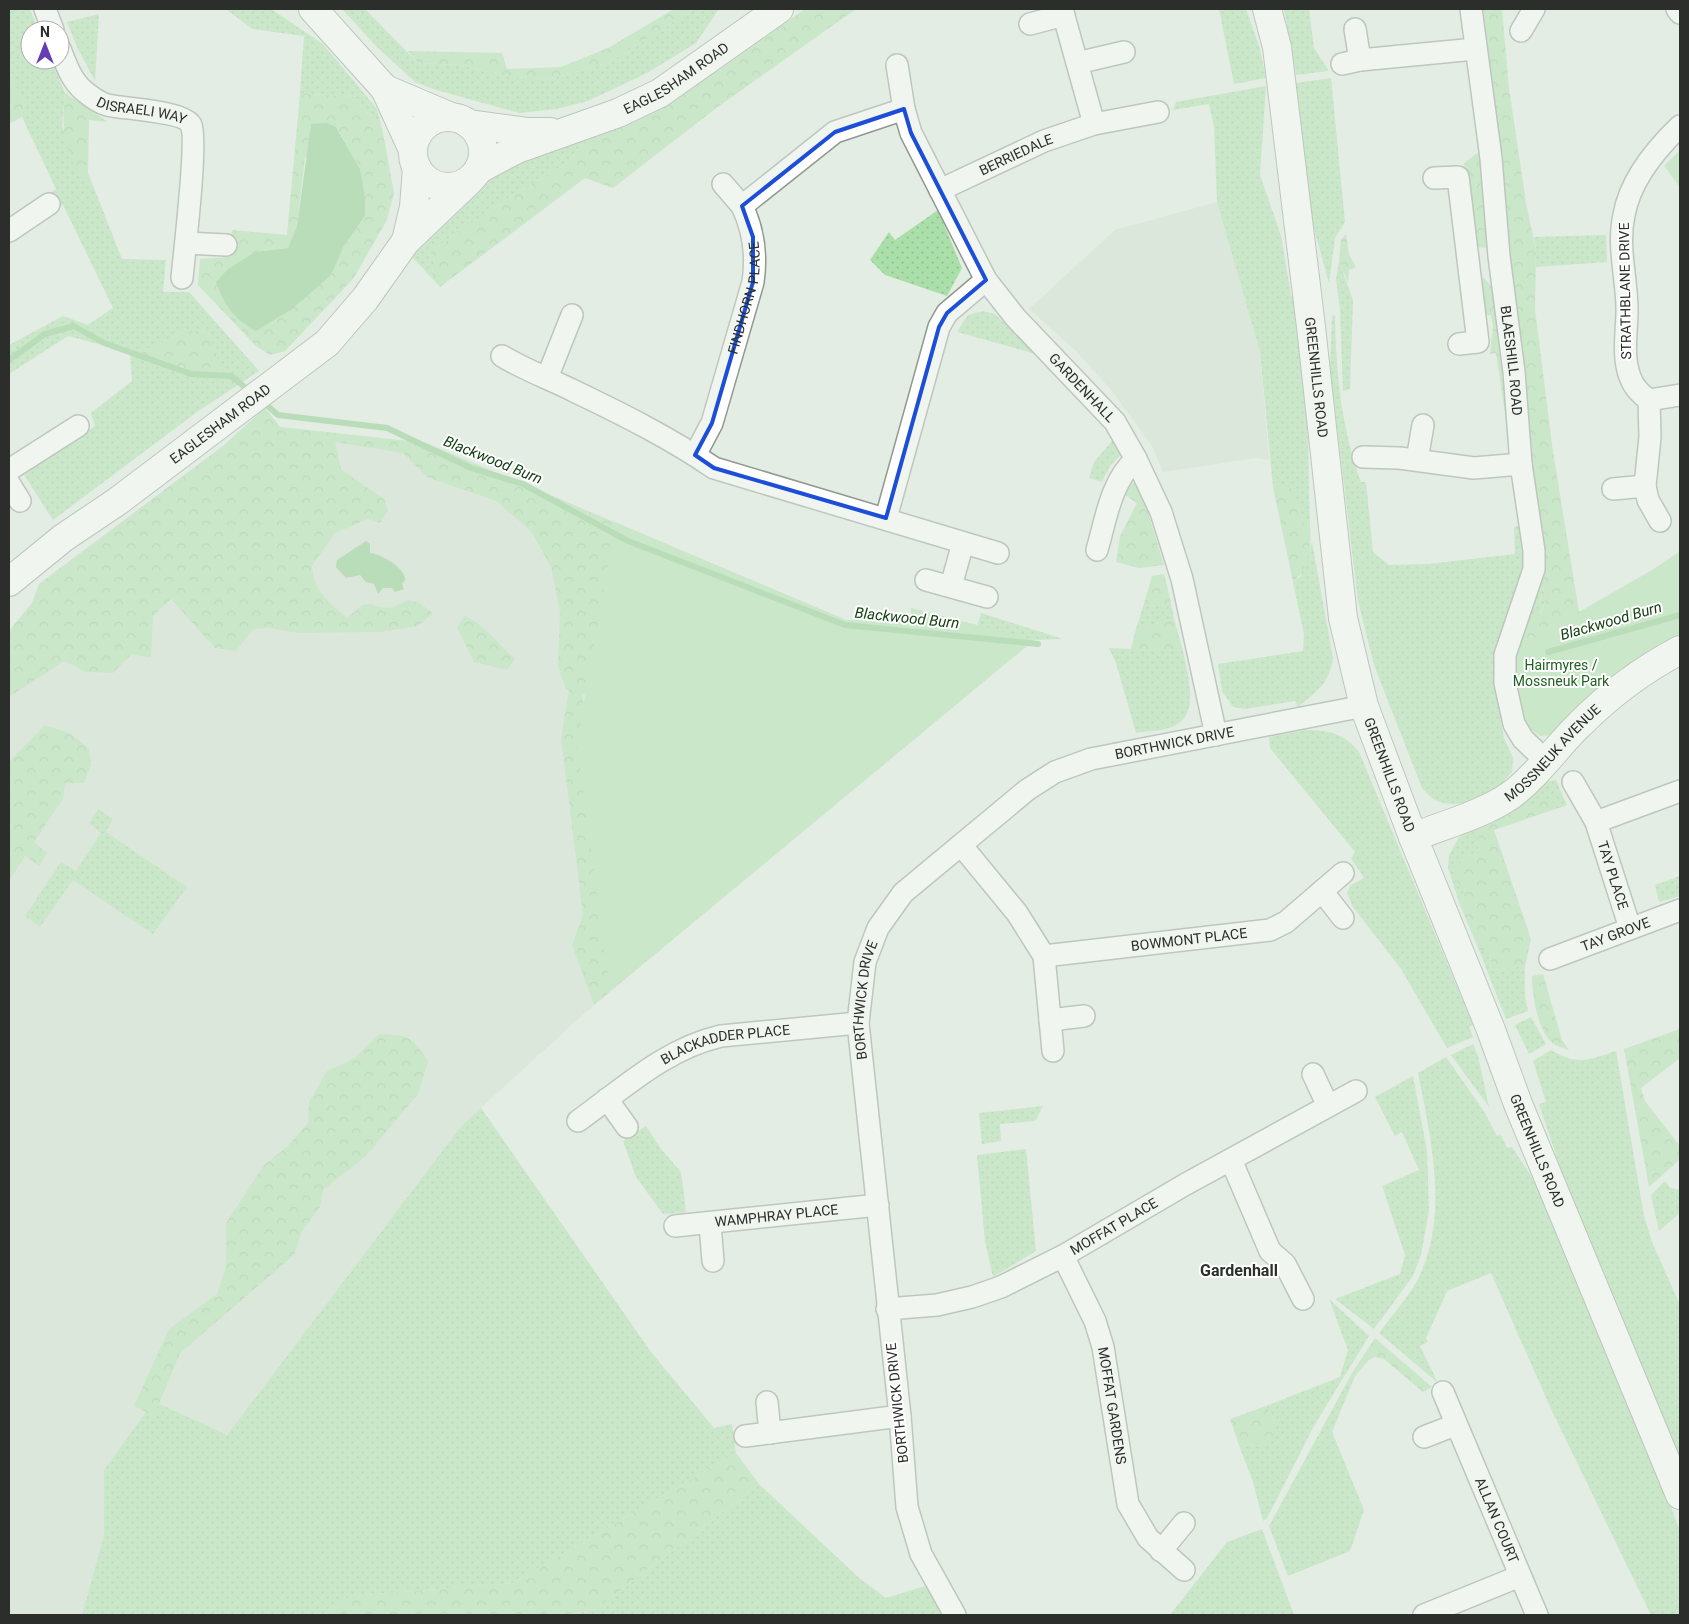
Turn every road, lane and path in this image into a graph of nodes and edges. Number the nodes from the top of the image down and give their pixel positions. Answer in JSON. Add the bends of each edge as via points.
{"nodes":[{"id":1,"x":313,"y":9,"type":"edge"},
{"id":2,"x":779,"y":9,"type":"edge"},
{"id":3,"x":1267,"y":9,"type":"edge"},
{"id":4,"x":1471,"y":9,"type":"edge"},
{"id":5,"x":1534,"y":9,"type":"edge"},
{"id":6,"x":1677,"y":9,"type":"edge"},
{"id":7,"x":1063,"y":12,"type":"edge"},
{"id":8,"x":1680,"y":13,"type":"edge"},
{"id":9,"x":1030,"y":24,"type":"dead end"},
{"id":10,"x":1355,"y":29,"type":"dead end"},
{"id":11,"x":1521,"y":31,"type":"dead end"},
{"id":12,"x":1475,"y":50,"type":"junction"},
{"id":13,"x":1124,"y":52,"type":"dead end"},
{"id":14,"x":1077,"y":63,"type":"junction"},
{"id":15,"x":897,"y":65,"type":"dead end"},
{"id":16,"x":68,"y":70,"type":"edge"},
{"id":17,"x":385,"y":89,"type":"junction"},
{"id":18,"x":904,"y":109,"type":"junction"},
{"id":19,"x":1158,"y":112,"type":"dead end"},
{"id":20,"x":460,"y":121,"type":"junction"},
{"id":21,"x":1094,"y":124,"type":"junction"},
{"id":22,"x":1680,"y":126,"type":"edge"},
{"id":23,"x":564,"y":132,"type":"junction"},
{"id":24,"x":415,"y":159,"type":"junction"},
{"id":25,"x":474,"y":175,"type":"junction"},
{"id":26,"x":1434,"y":178,"type":"dead end"},
{"id":27,"x":723,"y":184,"type":"dead end"},
{"id":28,"x":940,"y":190,"type":"junction"},
{"id":29,"x":49,"y":204,"type":"dead end"},
{"id":30,"x":742,"y":206,"type":"junction"},
{"id":31,"x":9,"y":231,"type":"edge"},
{"id":32,"x":406,"y":242,"type":"junction"},
{"id":33,"x":186,"y":243,"type":"junction"},
{"id":34,"x":226,"y":245,"type":"dead end"},
{"id":35,"x":1498,"y":256,"type":"junction"},
{"id":36,"x":1469,"y":258,"type":"junction"},
{"id":37,"x":182,"y":278,"type":"dead end"},
{"id":38,"x":986,"y":280,"type":"junction"},
{"id":39,"x":572,"y":315,"type":"dead end"},
{"id":40,"x":1458,"y":344,"type":"dead end"},
{"id":41,"x":502,"y":356,"type":"dead end"},
{"id":42,"x":547,"y":378,"type":"junction"},
{"id":43,"x":1680,"y":395,"type":"edge"},
{"id":44,"x":1650,"y":400,"type":"junction"},
{"id":45,"x":1423,"y":425,"type":"dead end"},
{"id":46,"x":78,"y":426,"type":"dead end"},
{"id":47,"x":695,"y":455,"type":"junction"},
{"id":48,"x":1363,"y":457,"type":"dead end"},
{"id":49,"x":1136,"y":459,"type":"junction"},
{"id":50,"x":1417,"y":460,"type":"junction"},
{"id":51,"x":1521,"y":464,"type":"junction"},
{"id":52,"x":9,"y":470,"type":"edge"},
{"id":53,"x":1645,"y":486,"type":"junction"},
{"id":54,"x":1613,"y":489,"type":"dead end"},
{"id":55,"x":886,"y":518,"type":"junction"},
{"id":56,"x":1660,"y":521,"type":"dead end"},
{"id":57,"x":962,"y":543,"type":"junction"},
{"id":58,"x":1097,"y":550,"type":"dead end"},
{"id":59,"x":998,"y":553,"type":"dead end"},
{"id":60,"x":926,"y":580,"type":"dead end"},
{"id":61,"x":9,"y":582,"type":"edge"},
{"id":62,"x":951,"y":586,"type":"junction"},
{"id":63,"x":987,"y":597,"type":"dead end"},
{"id":64,"x":1680,"y":650,"type":"edge"},
{"id":65,"x":1364,"y":706,"type":"junction"},
{"id":66,"x":1216,"y":735,"type":"junction"},
{"id":67,"x":1545,"y":760,"type":"junction"},
{"id":68,"x":1573,"y":782,"type":"dead end"},
{"id":69,"x":1680,"y":791,"type":"edge"},
{"id":70,"x":1596,"y":822,"type":"junction"},
{"id":71,"x":1413,"y":836,"type":"junction"},
{"id":72,"x":961,"y":845,"type":"junction"},
{"id":73,"x":1343,"y":873,"type":"dead end"},
{"id":74,"x":1322,"y":892,"type":"junction"},
{"id":75,"x":1680,"y":910,"type":"edge"},
{"id":76,"x":1342,"y":918,"type":"dead end"},
{"id":77,"x":1630,"y":928,"type":"junction"},
{"id":78,"x":1044,"y":956,"type":"junction"},
{"id":79,"x":1550,"y":959,"type":"dead end"},
{"id":80,"x":1084,"y":1016,"type":"dead end"},
{"id":81,"x":1050,"y":1020,"type":"junction"},
{"id":82,"x":858,"y":1023,"type":"junction"},
{"id":83,"x":1052,"y":1051,"type":"dead end"},
{"id":84,"x":1312,"y":1074,"type":"dead end"},
{"id":85,"x":1356,"y":1091,"type":"dead end"},
{"id":86,"x":608,"y":1100,"type":"junction"},
{"id":87,"x":1328,"y":1106,"type":"junction"},
{"id":88,"x":578,"y":1121,"type":"dead end"},
{"id":89,"x":627,"y":1127,"type":"dead end"},
{"id":90,"x":1231,"y":1160,"type":"junction"},
{"id":91,"x":878,"y":1204,"type":"junction"},
{"id":92,"x":710,"y":1224,"type":"junction"},
{"id":93,"x":675,"y":1226,"type":"dead end"},
{"id":94,"x":1064,"y":1256,"type":"junction"},
{"id":95,"x":713,"y":1261,"type":"dead end"},
{"id":96,"x":1303,"y":1299,"type":"dead end"},
{"id":97,"x":887,"y":1308,"type":"junction"},
{"id":98,"x":1443,"y":1392,"type":"dead end"},
{"id":99,"x":767,"y":1402,"type":"dead end"},
{"id":100,"x":900,"y":1416,"type":"junction"},
{"id":101,"x":1455,"y":1425,"type":"junction"},
{"id":102,"x":770,"y":1433,"type":"junction"},
{"id":103,"x":745,"y":1436,"type":"dead end"},
{"id":104,"x":1424,"y":1438,"type":"dead end"},
{"id":105,"x":1680,"y":1495,"type":"edge"},
{"id":106,"x":1184,"y":1523,"type":"dead end"},
{"id":107,"x":1161,"y":1551,"type":"junction"},
{"id":108,"x":1184,"y":1570,"type":"dead end"},
{"id":109,"x":1520,"y":1576,"type":"junction"},
{"id":110,"x":956,"y":1615,"type":"edge"},
{"id":111,"x":1424,"y":1615,"type":"edge"},
{"id":112,"x":1537,"y":1615,"type":"edge"}],
"edges":[{"from":1,"to":17,"type":"street"},
{"from":2,"to":23,"type":"street","name":"EAGLESHAM ROAD","via":[[660,93],[618,113]]},
{"from":3,"to":65,"type":"street","name":"GREENHILLS ROAD","via":[[1277,47],[1342,618]]},
{"from":4,"to":12,"type":"street","name":"BLAESHILL ROAD"},
{"from":5,"to":11,"type":"street"},
{"from":6,"to":8,"type":"street"},
{"from":7,"to":9,"type":"street"},
{"from":7,"to":14,"type":"street"},
{"from":10,"to":12,"type":"street","via":[[1351,62]]},
{"from":12,"to":35,"type":"street","name":"BLAESHILL ROAD","via":[[1491,158]]},
{"from":13,"to":14,"type":"street"},
{"from":14,"to":21,"type":"street"},
{"from":15,"to":18,"type":"street","name":"GARDENHALL"},
{"from":16,"to":33,"type":"street","name":"DISRAELI WAY","via":[[84,91],[105,104],[173,115],[186,119],[191,126]]},
{"from":17,"to":20,"type":"street"},
{"from":17,"to":24,"type":"street"},
{"from":18,"to":28,"type":"street","name":"GARDENHALL","via":[[911,133]]},
{"from":18,"to":30,"type":"street","via":[[835,132]]},
{"from":19,"to":21,"type":"street","name":"BERRIEDALE"},
{"from":20,"to":23,"type":"street","via":[[528,132]]},
{"from":20,"to":24,"type":"street","via":[[440,118],[426,126],[416,139]]},
{"from":20,"to":25,"type":"street","via":[[476,131],[482,145],[483,160]]},
{"from":21,"to":28,"type":"street","name":"BERRIEDALE","via":[[1044,141]]},
{"from":22,"to":44,"type":"street","name":"STRATHBLANE DRIVE","via":[[1662,144],[1633,189],[1624,214],[1621,239],[1627,309],[1624,335],[1627,368],[1635,388]]},
{"from":23,"to":25,"type":"street","name":"EAGLESHAM ROAD","via":[[517,149]]},
{"from":24,"to":25,"type":"street","via":[[422,176],[440,186],[450,188]]},
{"from":24,"to":32,"type":"street","via":[[414,207]]},
{"from":25,"to":32,"type":"street"},
{"from":26,"to":36,"type":"street","via":[[1458,177]]},
{"from":27,"to":30,"type":"street"},
{"from":28,"to":38,"type":"street","name":"GARDENHALL"},
{"from":29,"to":31,"type":"street"},
{"from":30,"to":47,"type":"street","name":"FINDHORN PLACE","via":[[753,237],[756,259],[754,282],[712,423]]},
{"from":32,"to":61,"type":"street","name":"EAGLESHAM ROAD","via":[[365,299],[327,343],[118,501],[63,538]]},
{"from":33,"to":34,"type":"street"},
{"from":33,"to":37,"type":"street","name":"DISRAELI WAY"},
{"from":35,"to":36,"type":"street"},
{"from":35,"to":51,"type":"street","name":"BLAESHILL ROAD","via":[[1514,372]]},
{"from":36,"to":40,"type":"street","via":[[1478,342]]},
{"from":38,"to":49,"type":"street","name":"GARDENHALL","via":[[1015,317],[1115,422]]},
{"from":38,"to":55,"type":"street","via":[[947,313],[939,327]]},
{"from":39,"to":42,"type":"street"},
{"from":41,"to":42,"type":"street"},
{"from":42,"to":47,"type":"street","via":[[614,410]]},
{"from":43,"to":44,"type":"street"},
{"from":44,"to":53,"type":"street"},
{"from":45,"to":50,"type":"street"},
{"from":46,"to":52,"type":"street"},
{"from":47,"to":55,"type":"street","via":[[714,468]]},
{"from":48,"to":50,"type":"street"},
{"from":49,"to":58,"type":"street","via":[[1119,479]]},
{"from":49,"to":66,"type":"street","name":"GARDENHALL","via":[[1161,512],[1182,579]]},
{"from":50,"to":51,"type":"street","via":[[1474,468]]},
{"from":51,"to":67,"type":"street","name":"BLAESHILL ROAD","via":[[1534,569],[1505,655],[1505,683],[1514,724],[1522,739]]},
{"from":53,"to":54,"type":"street"},
{"from":53,"to":56,"type":"street","via":[[1648,500]]},
{"from":55,"to":57,"type":"street"},
{"from":57,"to":59,"type":"street"},
{"from":57,"to":62,"type":"street"},
{"from":60,"to":62,"type":"street"},
{"from":62,"to":63,"type":"street"},
{"from":64,"to":67,"type":"street","name":"MOSSNEUK AVENUE","via":[[1619,690]]},
{"from":65,"to":66,"type":"street","name":"BORTHWICK DRIVE"},
{"from":65,"to":71,"type":"street","name":"GREENHILLS ROAD"},
{"from":66,"to":72,"type":"street","name":"BORTHWICK DRIVE","via":[[1091,760],[1055,772],[1027,790]]},
{"from":67,"to":71,"type":"street","name":"MOSSNEUK AVENUE","via":[[1511,795]]},
{"from":68,"to":70,"type":"street","name":"TAY PLACE"},
{"from":69,"to":70,"type":"street","name":"TAY PLACE"},
{"from":70,"to":77,"type":"street","name":"TAY PLACE"},
{"from":71,"to":105,"type":"street","name":"GREENHILLS ROAD","via":[[1518,1104]]},
{"from":72,"to":78,"type":"street","via":[[1017,913]]},
{"from":72,"to":82,"type":"street","name":"BORTHWICK DRIVE","via":[[903,893],[878,928],[865,962]]},
{"from":73,"to":74,"type":"street","name":"BOWMONT PLACE"},
{"from":74,"to":76,"type":"street"},
{"from":74,"to":78,"type":"street","name":"BOWMONT PLACE","via":[[1286,922],[1270,930]]},
{"from":75,"to":77,"type":"street","name":"TAY GROVE"},
{"from":77,"to":79,"type":"street","name":"TAY GROVE"},
{"from":78,"to":81,"type":"street"},
{"from":80,"to":81,"type":"street"},
{"from":81,"to":83,"type":"street"},
{"from":82,"to":86,"type":"street","name":"BLACKADDER PLACE","via":[[699,1041],[654,1064]]},
{"from":82,"to":91,"type":"street","name":"BORTHWICK DRIVE"},
{"from":84,"to":87,"type":"street"},
{"from":85,"to":87,"type":"street","name":"MOFFAT PLACE"},
{"from":86,"to":88,"type":"street","name":"BLACKADDER PLACE"},
{"from":86,"to":89,"type":"street"},
{"from":87,"to":90,"type":"street","name":"MOFFAT PLACE"},
{"from":90,"to":94,"type":"street","name":"MOFFAT PLACE"},
{"from":90,"to":96,"type":"street","via":[[1270,1251],[1285,1264]]},
{"from":91,"to":92,"type":"street","name":"WAMPHRAY PLACE"},
{"from":91,"to":97,"type":"street","name":"BORTHWICK DRIVE"},
{"from":92,"to":93,"type":"street","name":"WAMPHRAY PLACE"},
{"from":92,"to":95,"type":"street"},
{"from":94,"to":97,"type":"street","name":"MOFFAT PLACE","via":[[1001,1287],[972,1297],[937,1305]]},
{"from":94,"to":107,"type":"street","name":"MOFFAT GARDENS","via":[[1103,1347],[1128,1504],[1138,1523]]},
{"from":97,"to":100,"type":"street","name":"BORTHWICK DRIVE"},
{"from":98,"to":101,"type":"street","name":"ALLAN COURT"},
{"from":99,"to":102,"type":"street"},
{"from":100,"to":102,"type":"street"},
{"from":100,"to":110,"type":"street","name":"BORTHWICK DRIVE","via":[[910,1516],[921,1554]]},
{"from":101,"to":104,"type":"street"},
{"from":101,"to":109,"type":"street","name":"ALLAN COURT"},
{"from":102,"to":103,"type":"street"},
{"from":106,"to":107,"type":"street"},
{"from":107,"to":108,"type":"street","name":"MOFFAT GARDENS"},
{"from":109,"to":111,"type":"street"},
{"from":109,"to":112,"type":"street","name":"ALLAN COURT"}]}
